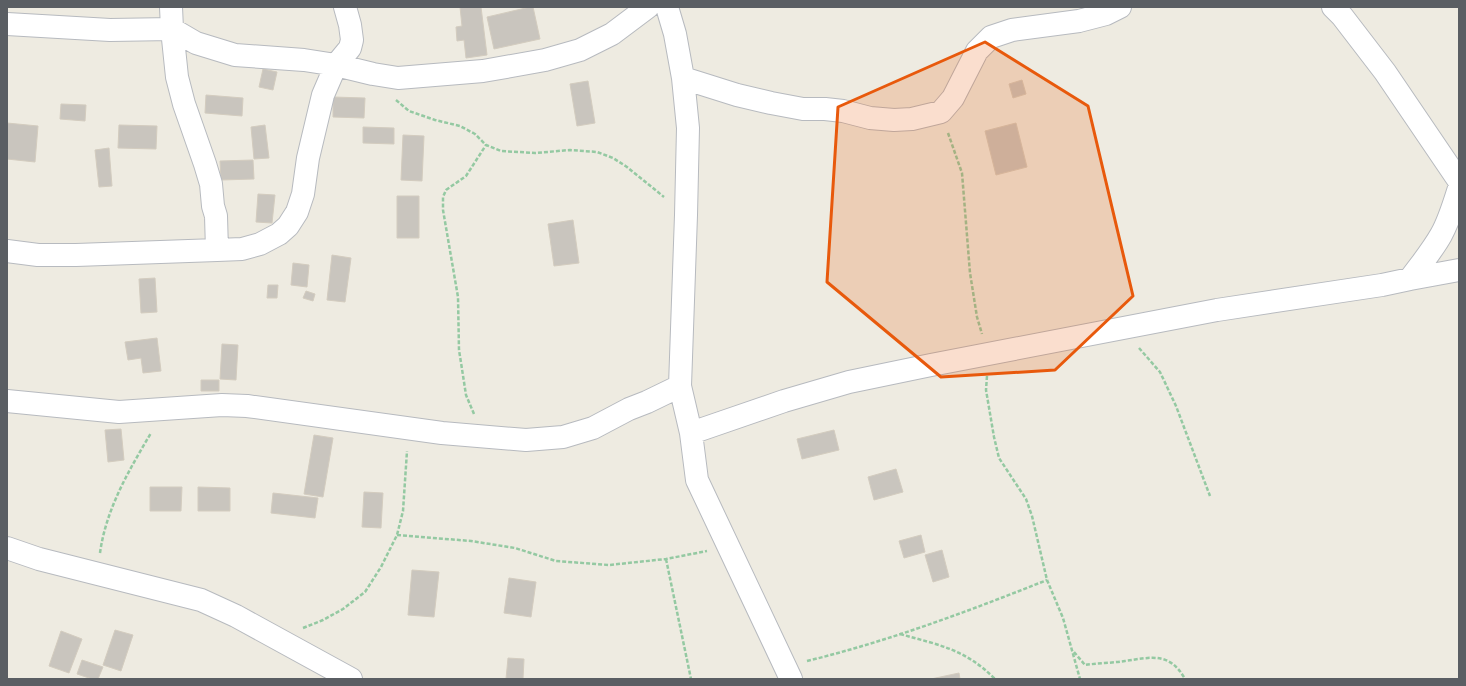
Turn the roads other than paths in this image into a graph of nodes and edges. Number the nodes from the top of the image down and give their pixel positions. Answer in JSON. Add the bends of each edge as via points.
{"nodes":[{"id":1,"x":172,"y":7,"type":"edge"},
{"id":2,"x":345,"y":7,"type":"edge"},
{"id":3,"x":648,"y":7,"type":"edge"},
{"id":4,"x":667,"y":7,"type":"edge"},
{"id":5,"x":1120,"y":7,"type":"edge"},
{"id":6,"x":1333,"y":7,"type":"edge"},
{"id":7,"x":7,"y":24,"type":"edge"},
{"id":8,"x":172,"y":29,"type":"junction"},
{"id":9,"x":350,"y":48,"type":"junction"},
{"id":10,"x":336,"y":65,"type":"junction"},
{"id":11,"x":373,"y":74,"type":"junction"},
{"id":12,"x":683,"y":78,"type":"junction"},
{"id":13,"x":1459,"y":182,"type":"edge"},
{"id":14,"x":1459,"y":188,"type":"edge"},
{"id":15,"x":217,"y":250,"type":"junction"},
{"id":16,"x":7,"y":251,"type":"edge"},
{"id":17,"x":1459,"y":270,"type":"edge"},
{"id":18,"x":1410,"y":279,"type":"junction"},
{"id":19,"x":680,"y":386,"type":"junction"},
{"id":20,"x":7,"y":401,"type":"edge"},
{"id":21,"x":691,"y":433,"type":"junction"},
{"id":22,"x":9,"y":554,"type":"edge"},
{"id":23,"x":788,"y":673,"type":"edge"},
{"id":24,"x":351,"y":679,"type":"edge"}],
"edges":[{"from":1,"to":8,"type":"street"},
{"from":2,"to":9,"type":"street","via":[[352,40]]},
{"from":3,"to":11,"type":"street","via":[[612,34],[580,50],[545,60],[483,71],[398,78]]},
{"from":4,"to":12,"type":"street"},
{"from":5,"to":12,"type":"street","via":[[1106,14],[1079,21],[1012,30],[991,37],[977,51],[953,98],[941,112],[912,119],[870,118],[843,111],[803,109],[737,95]]},
{"from":6,"to":13,"type":"street","via":[[1385,72]]},
{"from":7,"to":8,"type":"street","via":[[110,30]]},
{"from":8,"to":10,"type":"street","via":[[196,43],[235,55]]},
{"from":8,"to":15,"type":"street","via":[[177,77],[211,184],[216,216]]},
{"from":9,"to":10,"type":"street"},
{"from":9,"to":11,"type":"street"},
{"from":10,"to":11,"type":"street"},
{"from":10,"to":15,"type":"street","via":[[323,95],[308,158],[303,194],[288,226],[260,244],[242,249]]},
{"from":12,"to":19,"type":"street","via":[[688,128]]},
{"from":14,"to":18,"type":"street","via":[[1441,234]]},
{"from":15,"to":16,"type":"street","via":[[76,255],[38,255]]},
{"from":17,"to":18,"type":"street"},
{"from":18,"to":21,"type":"street","via":[[1367,288],[1217,310],[849,382]]},
{"from":19,"to":20,"type":"street","via":[[629,408],[593,428],[563,437],[526,440],[442,433],[247,406],[222,405],[119,412]]},
{"from":19,"to":21,"type":"street"},
{"from":21,"to":23,"type":"street","via":[[697,480]]},
{"from":22,"to":24,"type":"street","via":[[39,559],[201,600],[236,616]]}]}
